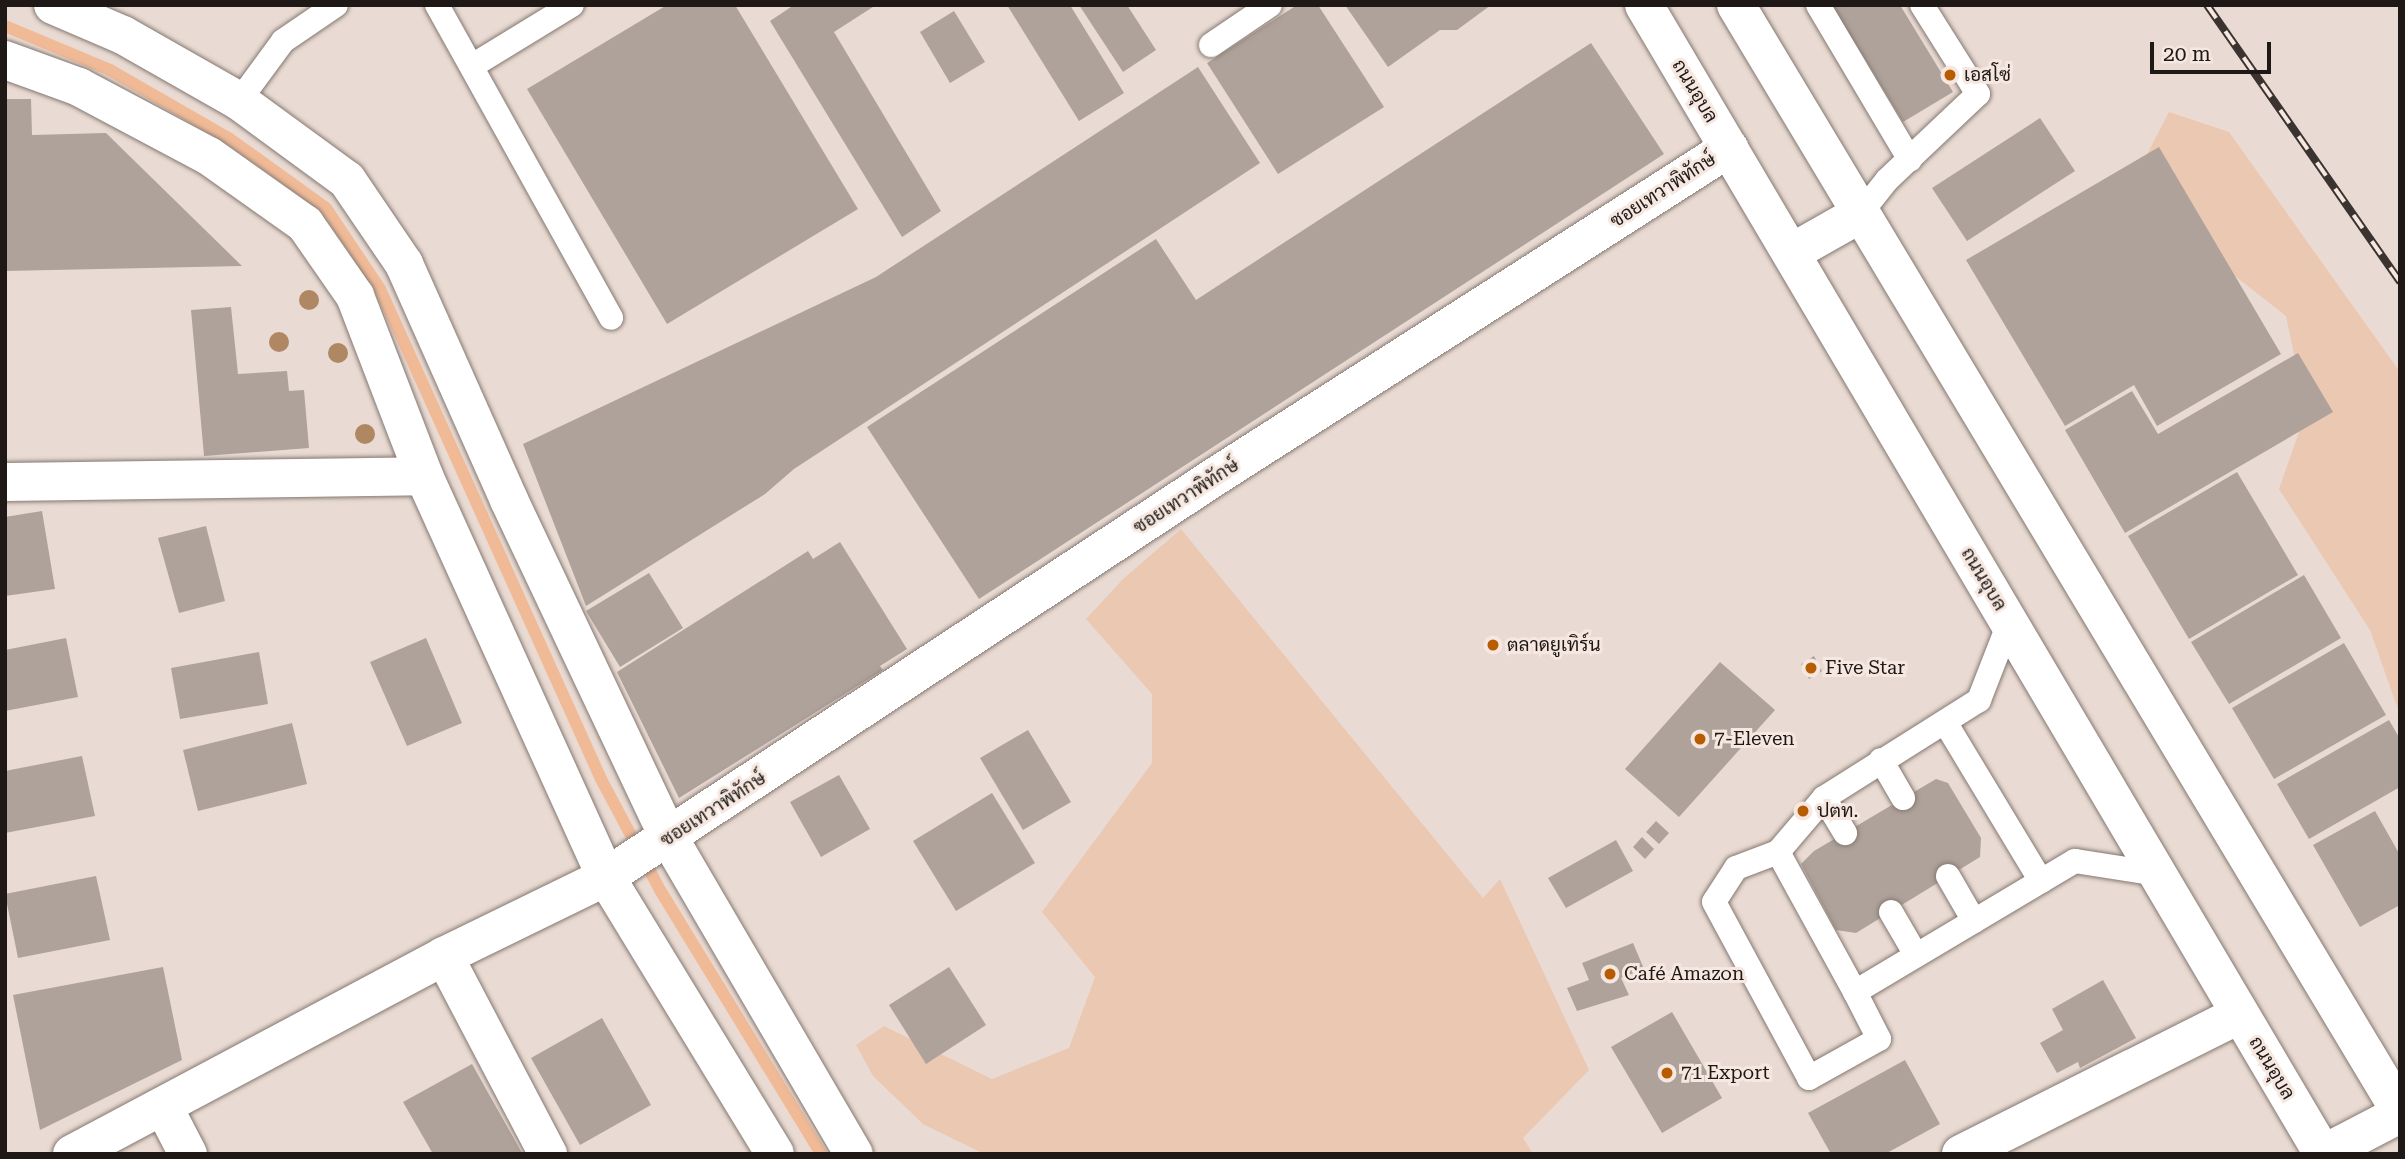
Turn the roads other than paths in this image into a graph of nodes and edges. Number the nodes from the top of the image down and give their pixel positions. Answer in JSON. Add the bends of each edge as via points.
{"nodes":[{"id":1,"x":53,"y":5,"type":"edge"},
{"id":2,"x":336,"y":5,"type":"edge"},
{"id":3,"x":438,"y":5,"type":"edge"},
{"id":4,"x":572,"y":5,"type":"edge"},
{"id":5,"x":1270,"y":5,"type":"edge"},
{"id":6,"x":1644,"y":5,"type":"edge"},
{"id":7,"x":1737,"y":5,"type":"edge"},
{"id":8,"x":1918,"y":10,"type":"edge"},
{"id":9,"x":1830,"y":18,"type":"edge"},
{"id":10,"x":1211,"y":45,"type":"dead end"},
{"id":11,"x":5,"y":60,"type":"edge"},
{"id":12,"x":472,"y":66,"type":"junction"},
{"id":13,"x":239,"y":101,"type":"junction"},
{"id":14,"x":1729,"y":148,"type":"junction"},
{"id":15,"x":1910,"y":160,"type":"junction"},
{"id":16,"x":1860,"y":214,"type":"junction"},
{"id":17,"x":1791,"y":253,"type":"junction"},
{"id":18,"x":611,"y":318,"type":"dead end"},
{"id":19,"x":424,"y":476,"type":"junction"},
{"id":20,"x":5,"y":482,"type":"edge"},
{"id":21,"x":2009,"y":623,"type":"junction"},
{"id":22,"x":1945,"y":722,"type":"junction"},
{"id":23,"x":1881,"y":760,"type":"junction"},
{"id":24,"x":1824,"y":798,"type":"junction"},
{"id":25,"x":1903,"y":798,"type":"dead end"},
{"id":26,"x":1845,"y":833,"type":"dead end"},
{"id":27,"x":1778,"y":852,"type":"junction"},
{"id":28,"x":636,"y":858,"type":"junction"},
{"id":29,"x":2158,"y":874,"type":"junction"},
{"id":30,"x":1948,"y":876,"type":"dead end"},
{"id":31,"x":2041,"y":881,"type":"junction"},
{"id":32,"x":1891,"y":912,"type":"dead end"},
{"id":33,"x":1974,"y":921,"type":"junction"},
{"id":34,"x":1916,"y":955,"type":"junction"},
{"id":35,"x":444,"y":956,"type":"junction"},
{"id":36,"x":1855,"y":992,"type":"junction"},
{"id":37,"x":2240,"y":1014,"type":"junction"},
{"id":38,"x":163,"y":1106,"type":"junction"},
{"id":39,"x":2400,"y":1113,"type":"edge"},
{"id":40,"x":72,"y":1154,"type":"edge"},
{"id":41,"x":188,"y":1154,"type":"edge"},
{"id":42,"x":548,"y":1154,"type":"edge"},
{"id":43,"x":775,"y":1154,"type":"edge"},
{"id":44,"x":854,"y":1154,"type":"edge"},
{"id":45,"x":1961,"y":1154,"type":"edge"},
{"id":46,"x":2323,"y":1154,"type":"edge"}],
"edges":[{"from":1,"to":13,"type":"street","via":[[123,35]]},
{"from":2,"to":13,"type":"lane","via":[[283,41]]},
{"from":3,"to":12,"type":"lane"},
{"from":4,"to":12,"type":"lane"},
{"from":5,"to":10,"type":"lane"},
{"from":6,"to":14,"type":"street","name":"ถนนอุบล"},
{"from":7,"to":16,"type":"street"},
{"from":8,"to":15,"type":"lane","via":[[1941,55],[1978,94]]},
{"from":9,"to":15,"type":"lane","via":[[1865,72]]},
{"from":11,"to":19,"type":"street","via":[[79,87],[209,156],[305,224],[355,296]]},
{"from":12,"to":18,"type":"lane"},
{"from":13,"to":28,"type":"street","via":[[347,180],[404,264],[509,500]]},
{"from":14,"to":17,"type":"street","name":"ถนนอุบล"},
{"from":14,"to":28,"type":"street","name":"ซอยเทวาพิทักษ์","via":[[1216,476]]},
{"from":15,"to":16,"type":"lane"},
{"from":16,"to":17,"type":"street"},
{"from":16,"to":39,"type":"street"},
{"from":17,"to":21,"type":"street","name":"ถนนอุบล"},
{"from":19,"to":20,"type":"street"},
{"from":19,"to":28,"type":"street"},
{"from":21,"to":22,"type":"lane","via":[[1979,700]]},
{"from":21,"to":29,"type":"street","name":"ถนนอุบล"},
{"from":22,"to":23,"type":"lane"},
{"from":22,"to":31,"type":"lane"},
{"from":23,"to":24,"type":"lane"},
{"from":23,"to":25,"type":"lane"},
{"from":24,"to":26,"type":"lane"},
{"from":24,"to":27,"type":"lane"},
{"from":27,"to":36,"type":"lane"},
{"from":27,"to":36,"type":"lane","via":[[1736,868],[1714,902],[1809,1078],[1879,1039]]},
{"from":28,"to":35,"type":"street","name":"ซอยเทวาพิทักษ์"},
{"from":28,"to":43,"type":"street"},
{"from":28,"to":44,"type":"street"},
{"from":29,"to":31,"type":"lane","via":[[2075,861]]},
{"from":29,"to":37,"type":"street","name":"ถนนอุบล"},
{"from":30,"to":33,"type":"lane"},
{"from":31,"to":33,"type":"lane"},
{"from":32,"to":34,"type":"lane"},
{"from":33,"to":34,"type":"lane"},
{"from":34,"to":36,"type":"lane"},
{"from":35,"to":38,"type":"street","name":"ซอยเทวาพิทักษ์"},
{"from":35,"to":42,"type":"street"},
{"from":37,"to":45,"type":"street"},
{"from":37,"to":46,"type":"street","name":"ถนนอุบล"},
{"from":38,"to":40,"type":"street","name":"ซอยเทวาพิทักษ์"},
{"from":38,"to":41,"type":"street"},
{"from":39,"to":46,"type":"street"}]}
